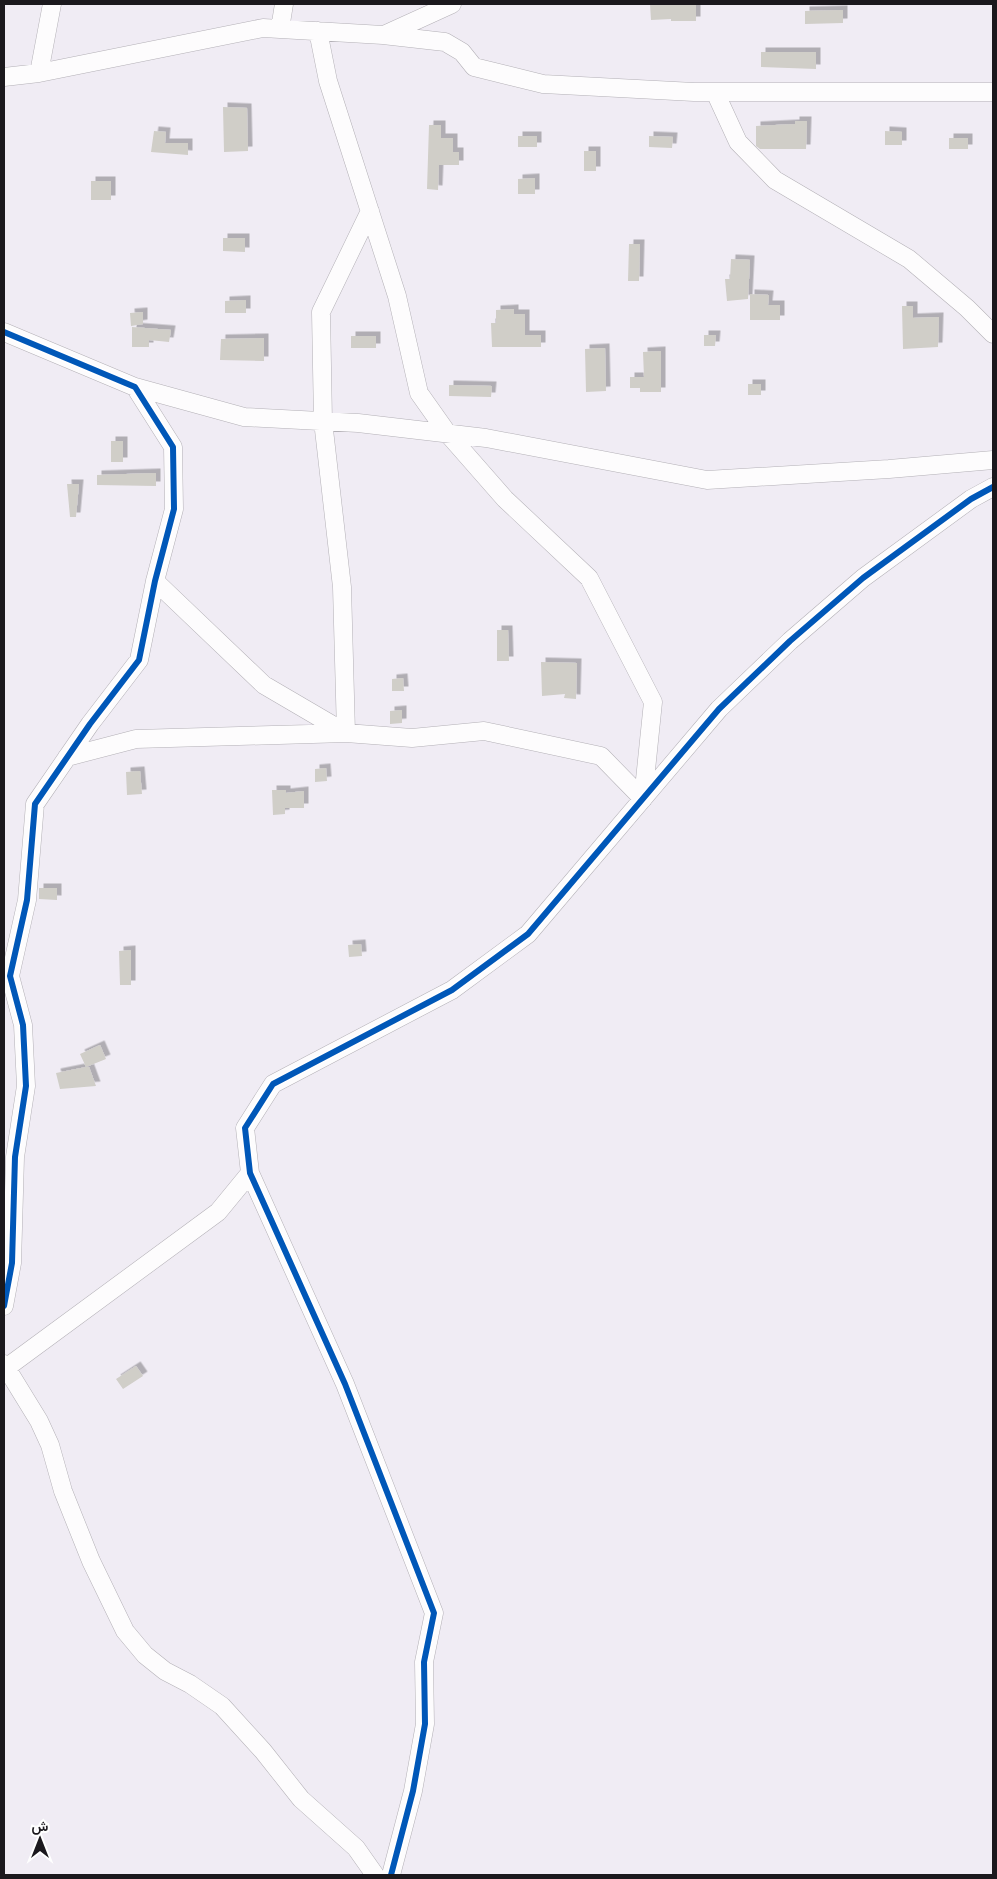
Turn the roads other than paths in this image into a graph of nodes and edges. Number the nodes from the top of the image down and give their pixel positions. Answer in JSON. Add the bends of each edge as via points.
{"nodes":[{"id":1,"x":52,"y":4,"type":"edge"},
{"id":2,"x":284,"y":4,"type":"edge"},
{"id":3,"x":452,"y":4,"type":"edge"},
{"id":4,"x":280,"y":29,"type":"junction"},
{"id":5,"x":318,"y":31,"type":"junction"},
{"id":6,"x":383,"y":35,"type":"junction"},
{"id":7,"x":40,"y":73,"type":"junction"},
{"id":8,"x":4,"y":77,"type":"edge"},
{"id":9,"x":715,"y":92,"type":"junction"},
{"id":10,"x":993,"y":92,"type":"edge"},
{"id":11,"x":370,"y":211,"type":"junction"},
{"id":12,"x":4,"y":332,"type":"edge"},
{"id":13,"x":993,"y":334,"type":"edge"},
{"id":14,"x":135,"y":387,"type":"junction"},
{"id":15,"x":323,"y":421,"type":"junction"},
{"id":16,"x":448,"y":434,"type":"junction"},
{"id":17,"x":993,"y":460,"type":"edge"},
{"id":18,"x":993,"y":486,"type":"edge"},
{"id":19,"x":155,"y":581,"type":"junction"},
{"id":20,"x":346,"y":733,"type":"junction"},
{"id":21,"x":67,"y":757,"type":"junction"},
{"id":22,"x":643,"y":799,"type":"junction"},
{"id":23,"x":9,"y":987,"type":"edge"},
{"id":24,"x":9,"y":1154,"type":"edge"},
{"id":25,"x":250,"y":1173,"type":"junction"},
{"id":26,"x":4,"y":1306,"type":"edge"},
{"id":27,"x":5,"y":1366,"type":"edge"},
{"id":28,"x":375,"y":1875,"type":"edge"},
{"id":29,"x":391,"y":1875,"type":"edge"}],
"edges":[{"from":1,"to":7,"type":"street"},
{"from":2,"to":4,"type":"street"},
{"from":3,"to":6,"type":"street"},
{"from":4,"to":5,"type":"street"},
{"from":4,"to":7,"type":"street","via":[[263,28]]},
{"from":5,"to":6,"type":"street"},
{"from":5,"to":11,"type":"street","via":[[328,81]]},
{"from":6,"to":9,"type":"street","via":[[445,42],[462,52],[474,67],[543,84]]},
{"from":7,"to":8,"type":"street"},
{"from":9,"to":10,"type":"street"},
{"from":9,"to":13,"type":"street","via":[[738,142],[775,180],[909,259],[968,308]]},
{"from":11,"to":15,"type":"street","via":[[321,312]]},
{"from":11,"to":16,"type":"street","via":[[397,296],[419,393]]},
{"from":12,"to":14,"type":"street"},
{"from":14,"to":15,"type":"street","via":[[244,417]]},
{"from":14,"to":19,"type":"street","via":[[173,447],[174,510]]},
{"from":15,"to":16,"type":"street"},
{"from":15,"to":20,"type":"street","via":[[342,587]]},
{"from":16,"to":17,"type":"street","via":[[486,438],[707,480]]},
{"from":16,"to":22,"type":"street","via":[[506,500],[589,578],[653,702]]},
{"from":18,"to":22,"type":"street","via":[[864,578],[790,641],[719,709]]},
{"from":19,"to":20,"type":"street","via":[[264,685]]},
{"from":19,"to":21,"type":"street","via":[[139,660]]},
{"from":20,"to":21,"type":"street","via":[[136,739]]},
{"from":20,"to":22,"type":"street","via":[[412,738],[484,732],[601,756]]},
{"from":21,"to":23,"type":"street","via":[[35,804],[27,900]]},
{"from":22,"to":25,"type":"street","via":[[528,934],[452,990],[273,1084],[245,1128]]},
{"from":23,"to":24,"type":"street","via":[[23,1025],[26,1086]]},
{"from":24,"to":26,"type":"street","via":[[12,1263]]},
{"from":25,"to":27,"type":"street","via":[[218,1212]]},
{"from":25,"to":29,"type":"street","via":[[345,1384],[434,1613],[424,1662],[425,1724],[413,1791]]},
{"from":27,"to":28,"type":"street","via":[[50,1445],[66,1500],[125,1631],[145,1655],[165,1671],[222,1706],[263,1750],[301,1799],[356,1848]]}]}
